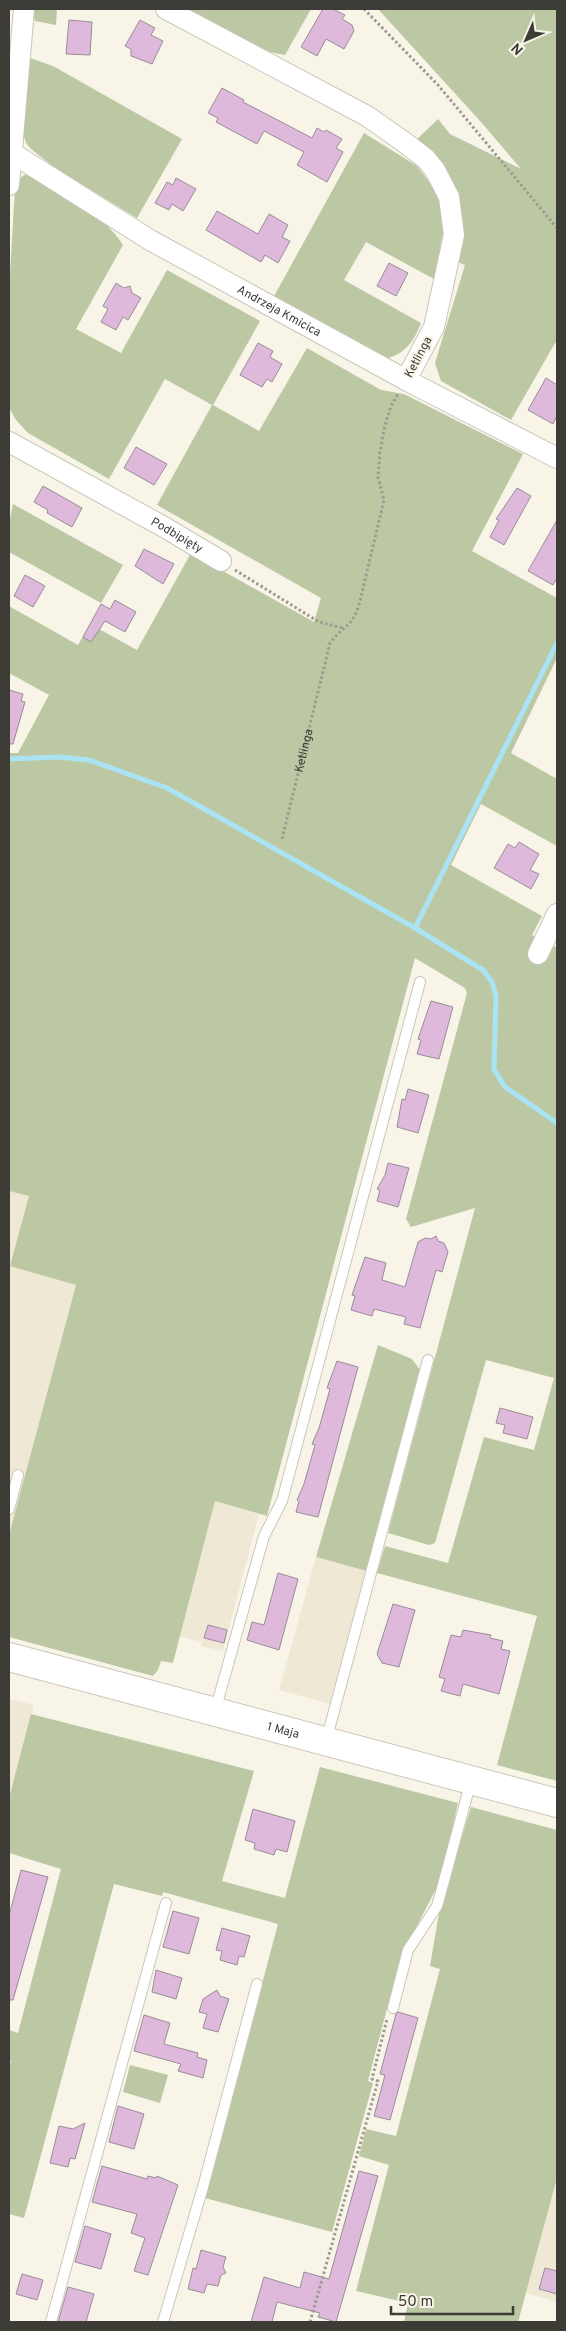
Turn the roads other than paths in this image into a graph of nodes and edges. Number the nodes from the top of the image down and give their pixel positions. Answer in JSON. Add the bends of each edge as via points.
{"nodes":[{"id":1,"x":24,"y":9,"type":"edge"},
{"id":2,"x":166,"y":9,"type":"edge"},
{"id":3,"x":10,"y":151,"type":"edge"},
{"id":4,"x":9,"y":185,"type":"edge"},
{"id":5,"x":406,"y":380,"type":"junction"},
{"id":6,"x":9,"y":442,"type":"edge"},
{"id":7,"x":557,"y":458,"type":"edge"},
{"id":8,"x":221,"y":561,"type":"road end"},
{"id":9,"x":557,"y":914,"type":"edge"},
{"id":10,"x":538,"y":954,"type":"dead end"},
{"id":11,"x":420,"y":982,"type":"dead end"},
{"id":12,"x":428,"y":1360,"type":"dead end"},
{"id":13,"x":18,"y":1475,"type":"dead end"},
{"id":14,"x":9,"y":1509,"type":"edge"},
{"id":15,"x":9,"y":1657,"type":"edge"},
{"id":16,"x":214,"y":1712,"type":"junction"},
{"id":17,"x":326,"y":1742,"type":"junction"},
{"id":18,"x":471,"y":1780,"type":"junction"},
{"id":19,"x":557,"y":1803,"type":"edge"},
{"id":20,"x":166,"y":1903,"type":"dead end"},
{"id":21,"x":257,"y":1984,"type":"dead end"},
{"id":22,"x":393,"y":2008,"type":"road end"},
{"id":23,"x":51,"y":2322,"type":"edge"},
{"id":24,"x":164,"y":2322,"type":"edge"}],
"edges":[{"from":1,"to":3,"type":"street"},
{"from":2,"to":5,"type":"street","name":"Ketlinga","via":[[367,116],[404,142],[435,170],[449,197],[454,235],[434,327]]},
{"from":3,"to":4,"type":"street"},
{"from":3,"to":5,"type":"street","name":"Andrzeja Kmicica","via":[[150,240]]},
{"from":5,"to":7,"type":"street","name":"Andrzeja Kmicica"},
{"from":6,"to":8,"type":"street","name":"Podbipięty"},
{"from":9,"to":10,"type":"street"},
{"from":11,"to":16,"type":"lane","via":[[282,1501],[264,1536]]},
{"from":12,"to":17,"type":"lane"},
{"from":13,"to":14,"type":"lane"},
{"from":15,"to":16,"type":"main road","name":"1 Maja"},
{"from":16,"to":17,"type":"main road","name":"1 Maja"},
{"from":17,"to":18,"type":"main road","name":"1 Maja"},
{"from":18,"to":19,"type":"main road","name":"1 Maja"},
{"from":18,"to":22,"type":"lane","via":[[441,1892],[436,1906],[408,1950]]},
{"from":20,"to":23,"type":"lane"},
{"from":21,"to":24,"type":"lane"}]}
